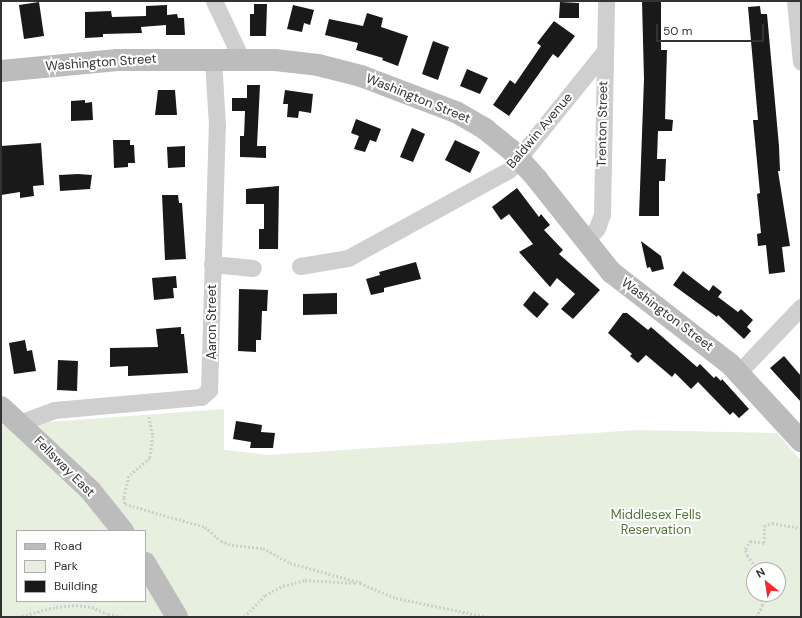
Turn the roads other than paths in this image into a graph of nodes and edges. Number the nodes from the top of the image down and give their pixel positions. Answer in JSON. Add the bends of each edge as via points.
{"nodes":[{"id":1,"x":214,"y":1,"type":"edge"},
{"id":2,"x":606,"y":1,"type":"edge"},
{"id":3,"x":795,"y":1,"type":"edge"},
{"id":4,"x":605,"y":51,"type":"junction"},
{"id":5,"x":213,"y":58,"type":"junction"},
{"id":6,"x":241,"y":58,"type":"junction"},
{"id":7,"x":801,"y":62,"type":"edge"},
{"id":8,"x":1,"y":72,"type":"edge"},
{"id":9,"x":520,"y":159,"type":"junction"},
{"id":10,"x":586,"y":242,"type":"junction"},
{"id":11,"x":212,"y":264,"type":"junction"},
{"id":12,"x":300,"y":266,"type":"dead end"},
{"id":13,"x":253,"y":268,"type":"dead end"},
{"id":14,"x":801,"y":307,"type":"edge"},
{"id":15,"x":740,"y":372,"type":"junction"},
{"id":16,"x":1,"y":407,"type":"edge"},
{"id":17,"x":19,"y":423,"type":"junction"},
{"id":18,"x":801,"y":440,"type":"edge"},
{"id":19,"x":122,"y":530,"type":"edge"},
{"id":20,"x":146,"y":565,"type":"edge"},
{"id":21,"x":177,"y":617,"type":"edge"}],
"edges":[{"from":1,"to":6,"type":"street"},
{"from":2,"to":4,"type":"street","name":"Trenton Street"},
{"from":3,"to":7,"type":"street"},
{"from":4,"to":9,"type":"street","name":"Baldwin Avenue"},
{"from":4,"to":10,"type":"street","name":"Trenton Street","via":[[602,214],[597,228]]},
{"from":5,"to":6,"type":"main road","name":"Washington Street"},
{"from":5,"to":8,"type":"main road","name":"Washington Street","via":[[117,60]]},
{"from":5,"to":11,"type":"street","name":"Aaron Street","via":[[217,126]]},
{"from":6,"to":9,"type":"main road","name":"Washington Street","via":[[318,65],[361,76],[412,94],[470,119],[495,136]]},
{"from":9,"to":10,"type":"main road","name":"Washington Street"},
{"from":9,"to":12,"type":"street","name":"Baldwin Avenue","via":[[509,170],[348,258]]},
{"from":10,"to":15,"type":"main road","name":"Washington Street","via":[[624,284],[716,351]]},
{"from":11,"to":13,"type":"street"},
{"from":11,"to":17,"type":"street","name":"Aaron Street","via":[[210,389],[201,397],[54,410]]},
{"from":14,"to":15,"type":"street"},
{"from":15,"to":18,"type":"main road","name":"Washington Street"},
{"from":16,"to":17,"type":"main road","name":"Fellsway East"},
{"from":17,"to":19,"type":"main road","name":"Fellsway East","via":[[90,490]]},
{"from":20,"to":21,"type":"main road"}]}
